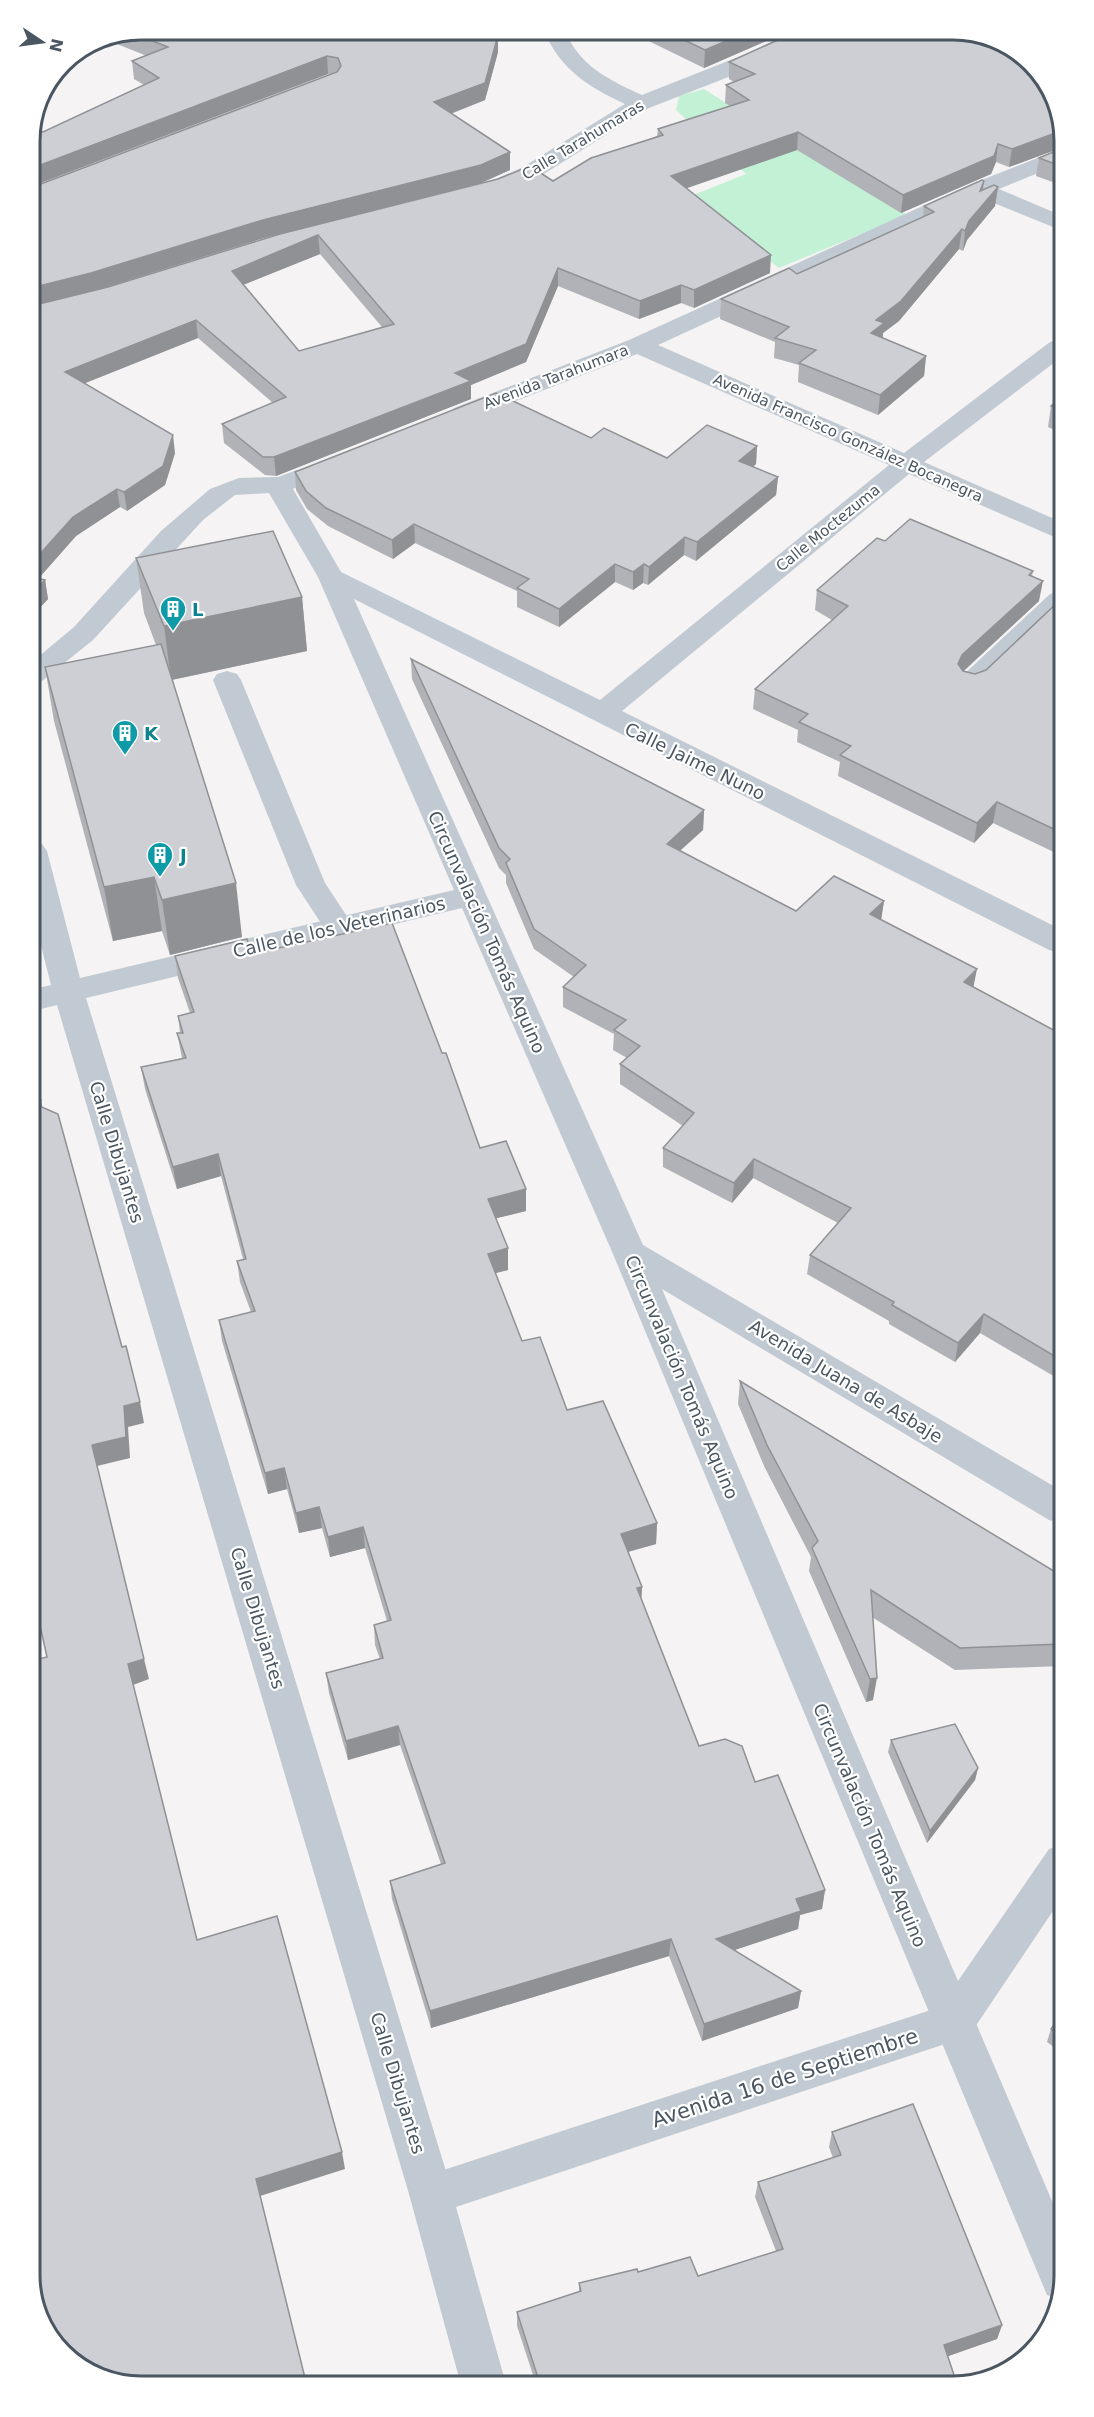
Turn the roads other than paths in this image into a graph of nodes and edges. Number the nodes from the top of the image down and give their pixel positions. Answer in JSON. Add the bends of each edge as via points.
{"nodes":[{"id":1,"x":557,"y":41,"type":"edge"},
{"id":2,"x":793,"y":41,"type":"edge"},
{"id":3,"x":641,"y":104,"type":"junction"},
{"id":4,"x":1054,"y":159,"type":"edge"},
{"id":5,"x":979,"y":189,"type":"junction"},
{"id":6,"x":478,"y":193,"type":"edge"},
{"id":7,"x":1054,"y":220,"type":"edge"},
{"id":8,"x":638,"y":345,"type":"junction"},
{"id":9,"x":1054,"y":351,"type":"edge"},
{"id":10,"x":442,"y":422,"type":"edge"},
{"id":11,"x":906,"y":464,"type":"junction"},
{"id":12,"x":322,"y":469,"type":"edge"},
{"id":13,"x":278,"y":486,"type":"junction"},
{"id":14,"x":1054,"y":529,"type":"edge"},
{"id":15,"x":331,"y":577,"type":"junction"},
{"id":16,"x":1054,"y":605,"type":"edge"},
{"id":17,"x":41,"y":668,"type":"edge"},
{"id":18,"x":227,"y":680,"type":"dead end"},
{"id":19,"x":971,"y":683,"type":"edge"},
{"id":20,"x":601,"y":714,"type":"junction"},
{"id":21,"x":41,"y":884,"type":"edge"},
{"id":22,"x":471,"y":896,"type":"junction"},
{"id":23,"x":339,"y":927,"type":"junction"},
{"id":24,"x":1054,"y":939,"type":"edge"},
{"id":25,"x":68,"y":990,"type":"junction"},
{"id":26,"x":41,"y":998,"type":"edge"},
{"id":27,"x":630,"y":1254,"type":"junction"},
{"id":28,"x":1054,"y":1504,"type":"edge"},
{"id":29,"x":1054,"y":1875,"type":"edge"},
{"id":30,"x":954,"y":2022,"type":"junction"},
{"id":31,"x":431,"y":2194,"type":"junction"},
{"id":32,"x":1054,"y":2258,"type":"edge"},
{"id":33,"x":481,"y":2376,"type":"edge"}],
"edges":[{"from":1,"to":3,"type":"street","via":[[575,66]]},
{"from":2,"to":3,"type":"street","name":"Calle Tarahumaras"},
{"from":3,"to":6,"type":"street","name":"Calle Tarahumaras","via":[[531,172]]},
{"from":4,"to":5,"type":"street","name":"Avenida Tarahumara"},
{"from":5,"to":7,"type":"street"},
{"from":5,"to":8,"type":"street","name":"Avenida Tarahumara"},
{"from":8,"to":10,"type":"street","name":"Avenida Tarahumara"},
{"from":8,"to":11,"type":"street","name":"Avenida Francisco González Bocanegra"},
{"from":9,"to":11,"type":"street","name":"Calle Moctezuma"},
{"from":11,"to":14,"type":"street","name":"Avenida Francisco González Bocanegra"},
{"from":11,"to":20,"type":"street","name":"Calle Moctezuma"},
{"from":12,"to":13,"type":"street"},
{"from":13,"to":15,"type":"street","name":"Circunvalación Tomás Aquino"},
{"from":13,"to":17,"type":"street","via":[[256,483],[235,486],[219,494],[181,527],[90,629]]},
{"from":15,"to":20,"type":"street","name":"Calle Jaime Nuno"},
{"from":15,"to":22,"type":"street","name":"Circunvalación Tomás Aquino"},
{"from":16,"to":19,"type":"street"},
{"from":18,"to":23,"type":"street","via":[[311,885]]},
{"from":20,"to":24,"type":"street","name":"Calle Jaime Nuno"},
{"from":21,"to":25,"type":"street","name":"Calle Dibujantes"},
{"from":22,"to":23,"type":"street","name":"Calle de los Veterinarios"},
{"from":22,"to":27,"type":"street","name":"Circunvalación Tomás Aquino"},
{"from":23,"to":25,"type":"street","name":"Calle de los Veterinarios"},
{"from":25,"to":26,"type":"street","name":"Calle de los Veterinarios"},
{"from":25,"to":31,"type":"street","name":"Calle Dibujantes"},
{"from":27,"to":28,"type":"street","name":"Avenida Juana de Asbaje"},
{"from":27,"to":30,"type":"street","name":"Circunvalación Tomás Aquino"},
{"from":29,"to":30,"type":"street"},
{"from":30,"to":31,"type":"street","name":"Avenida 16 de Septiembre"},
{"from":30,"to":32,"type":"street","name":"Circunvalación Tomás Aquino"},
{"from":31,"to":33,"type":"street","name":"Calle Dibujantes"}]}
